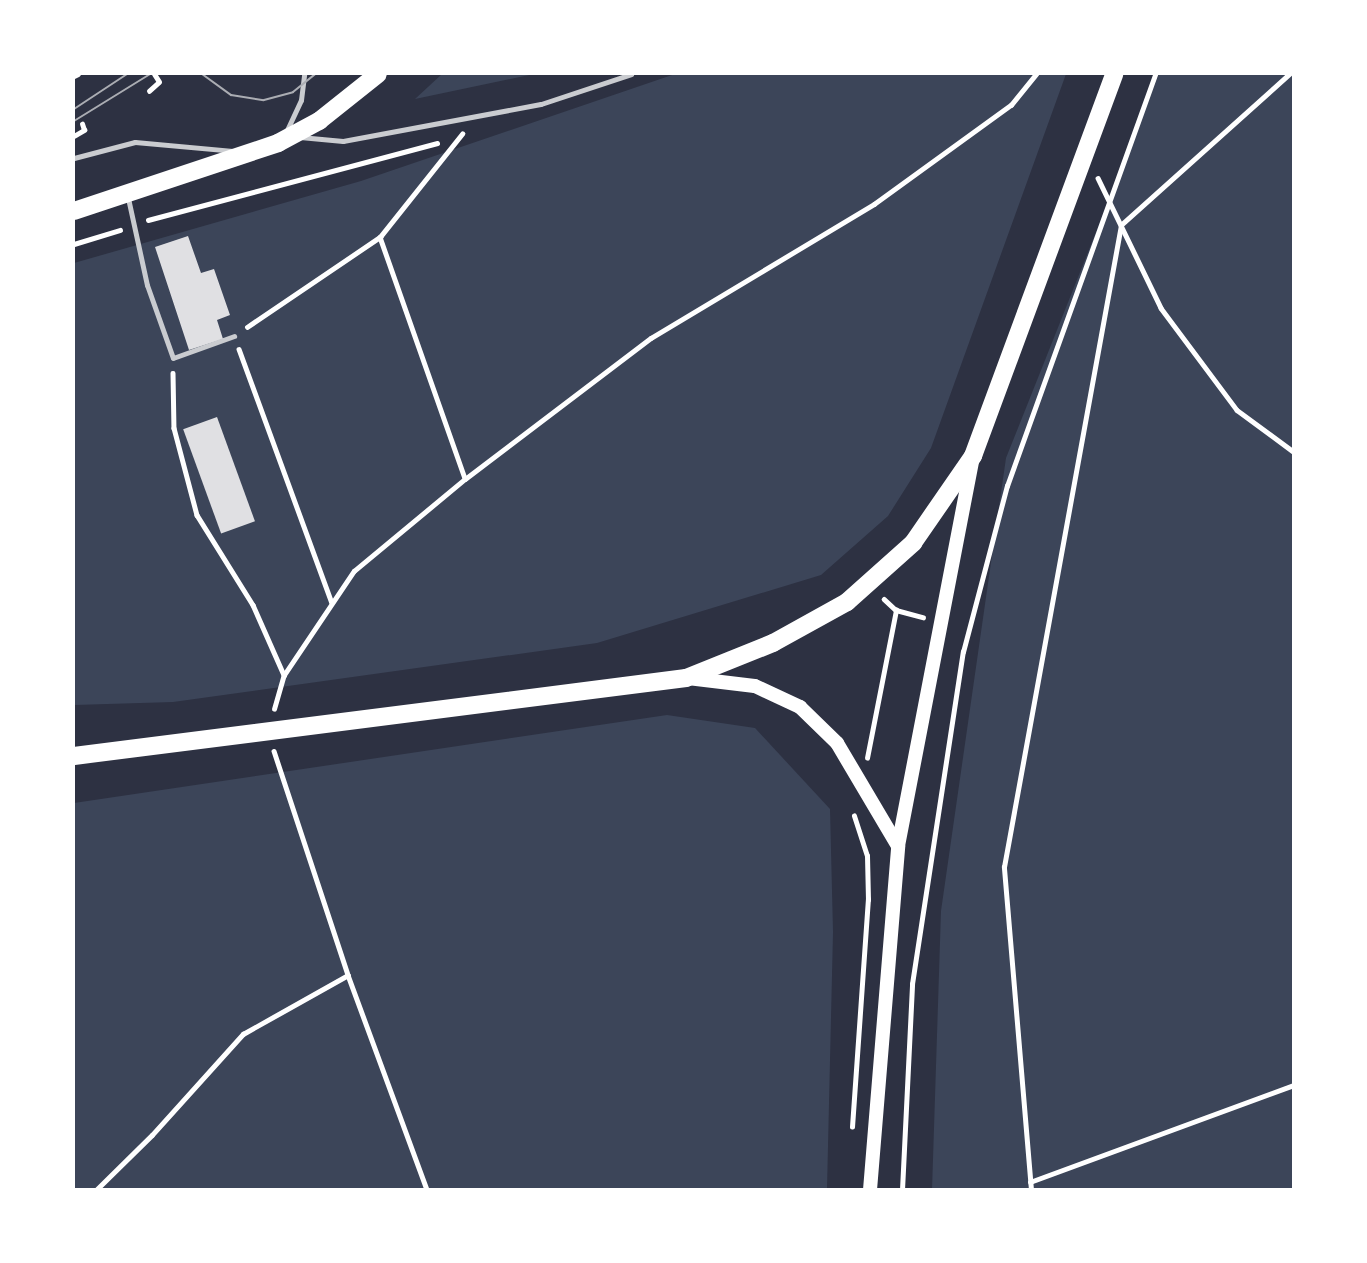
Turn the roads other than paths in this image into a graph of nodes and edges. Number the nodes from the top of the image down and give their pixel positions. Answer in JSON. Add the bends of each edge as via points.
{"nodes":[{"id":1,"x":304,"y":74,"type":"edge"},
{"id":2,"x":378,"y":74,"type":"edge"},
{"id":3,"x":631,"y":74,"type":"edge"},
{"id":4,"x":1114,"y":74,"type":"edge"},
{"id":5,"x":286,"y":140,"type":"junction"},
{"id":6,"x":254,"y":153,"type":"junction"},
{"id":7,"x":74,"y":158,"type":"edge"},
{"id":8,"x":128,"y":194,"type":"junction"},
{"id":9,"x":74,"y":211,"type":"edge"},
{"id":10,"x":234,"y":336,"type":"road end"},
{"id":11,"x":973,"y":456,"type":"junction"},
{"id":12,"x":686,"y":678,"type":"junction"},
{"id":13,"x":74,"y":757,"type":"edge"},
{"id":14,"x":898,"y":846,"type":"junction"},
{"id":15,"x":870,"y":1189,"type":"edge"}],
"edges":[{"from":1,"to":5,"type":"lane"},
{"from":2,"to":5,"type":"main road"},
{"from":3,"to":5,"type":"lane","via":[[541,104],[343,141]]},
{"from":4,"to":11,"type":"main road"},
{"from":5,"to":6,"type":"main road"},
{"from":6,"to":7,"type":"lane","via":[[135,142]]},
{"from":6,"to":8,"type":"main road"},
{"from":8,"to":9,"type":"main road"},
{"from":8,"to":10,"type":"lane","via":[[147,285],[173,358]]},
{"from":11,"to":12,"type":"main road","via":[[913,543],[847,602],[773,643]]},
{"from":11,"to":14,"type":"main road"},
{"from":12,"to":13,"type":"main road"},
{"from":12,"to":14,"type":"main road","via":[[755,686],[800,707],[837,743]]},
{"from":14,"to":15,"type":"main road"}]}
